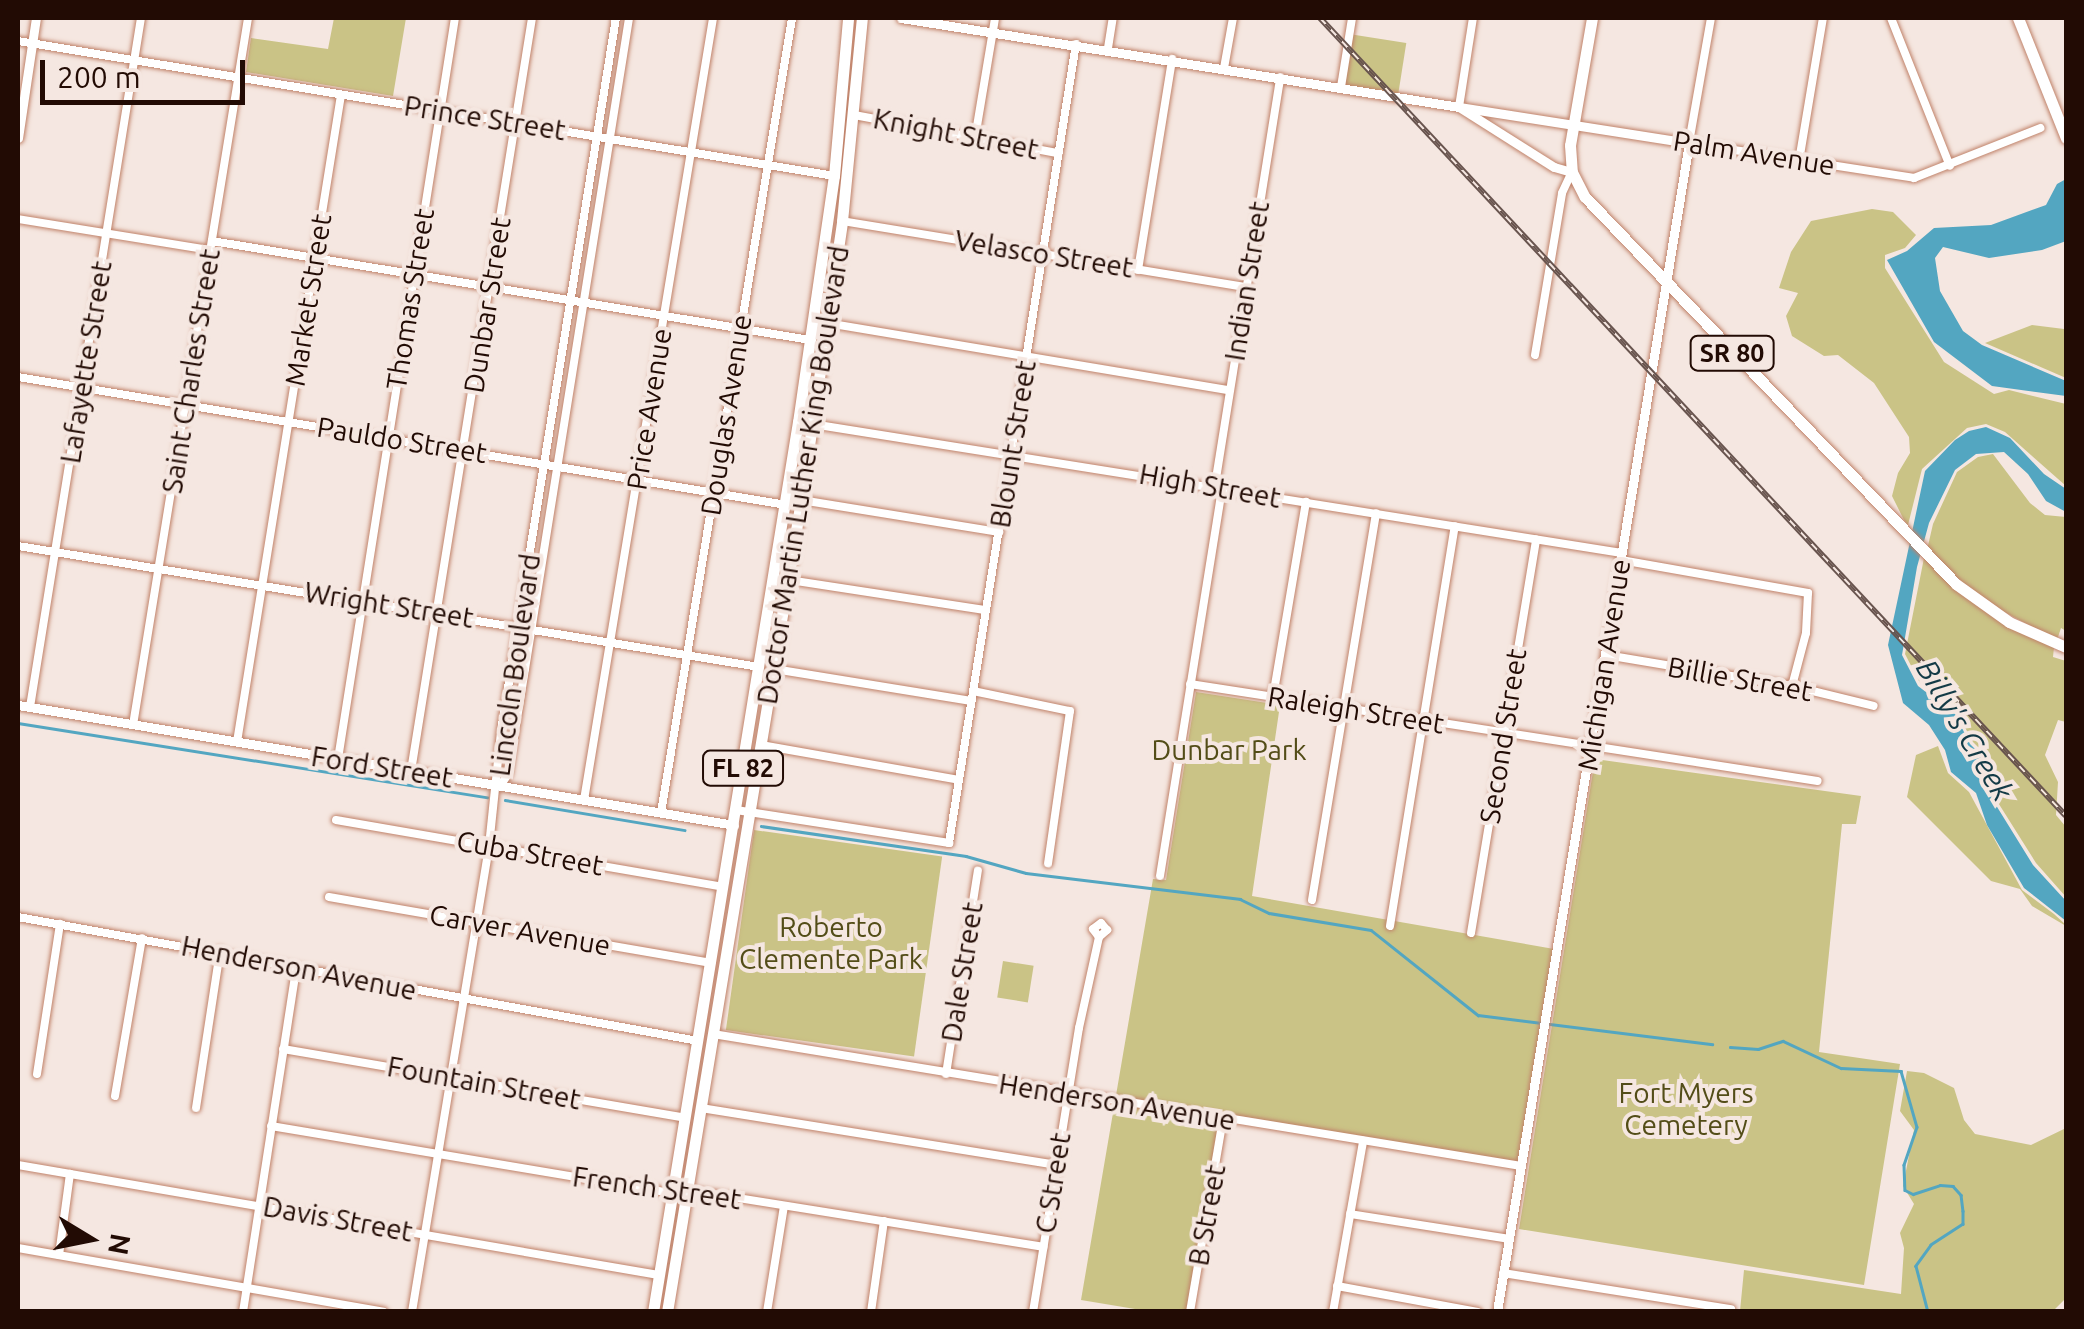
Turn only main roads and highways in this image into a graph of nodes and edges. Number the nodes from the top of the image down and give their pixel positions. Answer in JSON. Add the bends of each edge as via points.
{"nodes":[{"id":1,"x":848,"y":18,"type":"edge"},
{"id":2,"x":862,"y":18,"type":"edge"},
{"id":3,"x":1592,"y":18,"type":"edge"},
{"id":4,"x":2018,"y":18,"type":"edge"},
{"id":5,"x":2066,"y":138,"type":"edge"},
{"id":6,"x":833,"y":180,"type":"junction"},
{"id":7,"x":842,"y":221,"type":"junction"},
{"id":8,"x":826,"y":234,"type":"junction"},
{"id":9,"x":832,"y":283,"type":"junction"},
{"id":10,"x":783,"y":520,"type":"junction"},
{"id":11,"x":788,"y":580,"type":"junction"},
{"id":12,"x":2066,"y":647,"type":"edge"},
{"id":13,"x":760,"y":667,"type":"junction"},
{"id":14,"x":771,"y":683,"type":"junction"},
{"id":15,"x":743,"y":811,"type":"junction"},
{"id":16,"x":740,"y":826,"type":"junction"},
{"id":17,"x":702,"y":1018,"type":"junction"},
{"id":18,"x":713,"y":1034,"type":"junction"},
{"id":19,"x":684,"y":1167,"type":"junction"},
{"id":20,"x":654,"y":1312,"type":"edge"},
{"id":21,"x":667,"y":1312,"type":"edge"}],
"edges":[{"from":1,"to":6,"type":"main road","name":"Doctor Martin Luther King Boulevard","number":"FL 82"},
{"from":2,"to":7,"type":"main road","name":"Doctor Martin Luther King Boulevard","number":"FL 82"},
{"from":3,"to":12,"type":"main road","number":"SR 80","via":[[1573,124],[1572,172],[1584,196],[1931,560],[1994,613]]},
{"from":4,"to":5,"type":"main road"},
{"from":6,"to":7,"type":"main road"},
{"from":6,"to":8,"type":"main road","name":"Doctor Martin Luther King Boulevard","number":"FL 82"},
{"from":7,"to":9,"type":"main road","name":"Doctor Martin Luther King Boulevard","number":"FL 82"},
{"from":8,"to":9,"type":"main road"},
{"from":8,"to":10,"type":"main road","name":"Doctor Martin Luther King Boulevard","number":"FL 82"},
{"from":9,"to":11,"type":"main road","name":"Doctor Martin Luther King Boulevard","number":"FL 82"},
{"from":10,"to":11,"type":"main road"},
{"from":10,"to":13,"type":"main road","name":"Doctor Martin Luther King Boulevard","number":"FL 82"},
{"from":11,"to":14,"type":"main road","name":"Doctor Martin Luther King Boulevard","number":"FL 82"},
{"from":13,"to":14,"type":"main road"},
{"from":13,"to":15,"type":"main road","name":"Doctor Martin Luther King Boulevard","number":"FL 82"},
{"from":14,"to":15,"type":"main road","name":"Doctor Martin Luther King Boulevard","number":"FL 82"},
{"from":15,"to":16,"type":"main road","name":"Doctor Martin Luther King Boulevard","number":"FL 82"},
{"from":16,"to":17,"type":"main road","name":"Doctor Martin Luther King Boulevard","number":"FL 82"},
{"from":16,"to":18,"type":"main road","name":"Doctor Martin Luther King Boulevard","number":"FL 82"},
{"from":17,"to":18,"type":"main road"},
{"from":17,"to":19,"type":"main road","name":"Doctor Martin Luther King Boulevard","number":"FL 82"},
{"from":18,"to":19,"type":"main road","name":"Doctor Martin Luther King Boulevard","number":"FL 82"},
{"from":19,"to":20,"type":"main road","number":"FL 82","via":[[673,1194]]},
{"from":19,"to":21,"type":"main road","number":"FL 82","via":[[687,1191]]}]}
